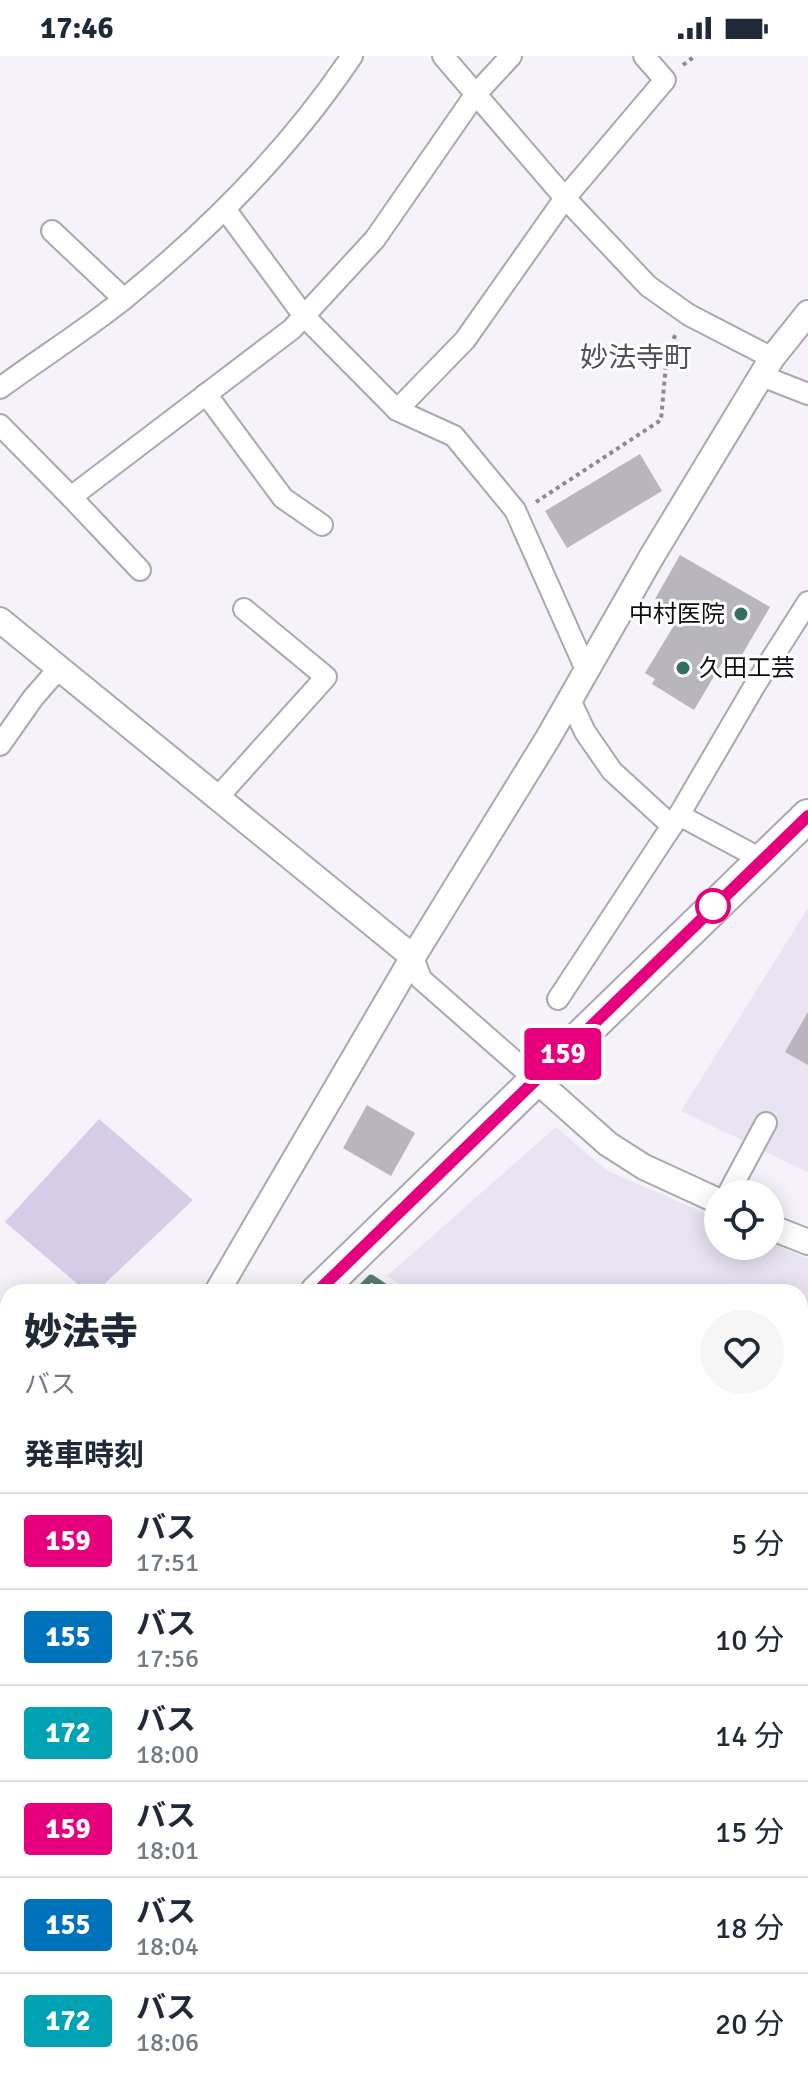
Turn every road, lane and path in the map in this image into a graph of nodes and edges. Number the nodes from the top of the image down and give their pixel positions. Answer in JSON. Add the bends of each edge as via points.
{"nodes":[{"id":1,"x":352,"y":56,"type":"edge"},
{"id":2,"x":443,"y":56,"type":"edge"},
{"id":3,"x":511,"y":56,"type":"edge"},
{"id":4,"x":644,"y":56,"type":"edge"},
{"id":5,"x":475,"y":95,"type":"junction"},
{"id":6,"x":565,"y":198,"type":"junction"},
{"id":7,"x":225,"y":209,"type":"junction"},
{"id":8,"x":52,"y":231,"type":"dead end"},
{"id":9,"x":124,"y":299,"type":"junction"},
{"id":10,"x":808,"y":313,"type":"edge"},
{"id":11,"x":689,"y":315,"type":"junction"},
{"id":12,"x":304,"y":316,"type":"junction"},
{"id":13,"x":767,"y":367,"type":"junction"},
{"id":14,"x":0,"y":388,"type":"edge"},
{"id":15,"x":206,"y":394,"type":"junction"},
{"id":16,"x":808,"y":394,"type":"edge"},
{"id":17,"x":397,"y":410,"type":"junction"},
{"id":18,"x":0,"y":425,"type":"edge"},
{"id":19,"x":71,"y":497,"type":"junction"},
{"id":20,"x":517,"y":514,"type":"junction"},
{"id":21,"x":322,"y":525,"type":"dead end"},
{"id":22,"x":140,"y":570,"type":"dead end"},
{"id":23,"x":808,"y":602,"type":"edge"},
{"id":24,"x":244,"y":609,"type":"dead end"},
{"id":25,"x":0,"y":620,"type":"edge"},
{"id":26,"x":60,"y":667,"type":"junction"},
{"id":27,"x":587,"y":672,"type":"junction"},
{"id":28,"x":570,"y":700,"type":"junction"},
{"id":29,"x":0,"y":745,"type":"edge"},
{"id":30,"x":218,"y":797,"type":"junction"},
{"id":31,"x":808,"y":816,"type":"edge"},
{"id":32,"x":676,"y":820,"type":"junction"},
{"id":33,"x":761,"y":859,"type":"junction"},
{"id":34,"x":413,"y":957,"type":"junction"},
{"id":35,"x":558,"y":999,"type":"dead end"},
{"id":36,"x":536,"y":1080,"type":"junction"},
{"id":37,"x":766,"y":1123,"type":"dead end"},
{"id":38,"x":735,"y":1180,"type":"edge"},
{"id":39,"x":704,"y":1195,"type":"edge"},
{"id":40,"x":784,"y":1233,"type":"edge"},
{"id":41,"x":808,"y":1242,"type":"edge"},
{"id":42,"x":222,"y":1284,"type":"edge"},
{"id":43,"x":325,"y":1284,"type":"edge"}],
"edges":[{"from":1,"to":7,"type":"street","via":[[331,88]]},
{"from":2,"to":5,"type":"street"},
{"from":3,"to":5,"type":"street"},
{"from":4,"to":6,"type":"street","via":[[665,80]]},
{"from":5,"to":6,"type":"street"},
{"from":5,"to":12,"type":"street","via":[[375,239]]},
{"from":6,"to":11,"type":"street","via":[[648,286]]},
{"from":6,"to":17,"type":"street","via":[[465,340]]},
{"from":7,"to":9,"type":"street"},
{"from":7,"to":12,"type":"street"},
{"from":8,"to":9,"type":"street"},
{"from":9,"to":14,"type":"street"},
{"from":10,"to":13,"type":"street"},
{"from":11,"to":13,"type":"street"},
{"from":11,"to":20,"type":"path","via":[[676,331],[666,364],[661,420]]},
{"from":12,"to":15,"type":"street"},
{"from":12,"to":17,"type":"street"},
{"from":13,"to":16,"type":"street"},
{"from":13,"to":27,"type":"street"},
{"from":15,"to":19,"type":"street"},
{"from":15,"to":21,"type":"street","via":[[283,498]]},
{"from":17,"to":20,"type":"street","via":[[454,436]]},
{"from":18,"to":19,"type":"street"},
{"from":19,"to":22,"type":"street"},
{"from":20,"to":27,"type":"street"},
{"from":23,"to":32,"type":"street"},
{"from":24,"to":30,"type":"street","via":[[326,677]]},
{"from":25,"to":26,"type":"street"},
{"from":26,"to":29,"type":"street"},
{"from":26,"to":30,"type":"street"},
{"from":27,"to":28,"type":"street"},
{"from":28,"to":32,"type":"street","via":[[612,771]]},
{"from":28,"to":34,"type":"street"},
{"from":30,"to":34,"type":"street"},
{"from":31,"to":33,"type":"highway"},
{"from":32,"to":33,"type":"street"},
{"from":32,"to":35,"type":"street"},
{"from":33,"to":36,"type":"highway"},
{"from":34,"to":36,"type":"street","via":[[421,979]]},
{"from":34,"to":42,"type":"street"},
{"from":36,"to":39,"type":"street","via":[[608,1144]]},
{"from":36,"to":43,"type":"highway"},
{"from":37,"to":38,"type":"street"},
{"from":40,"to":41,"type":"street"}]}
